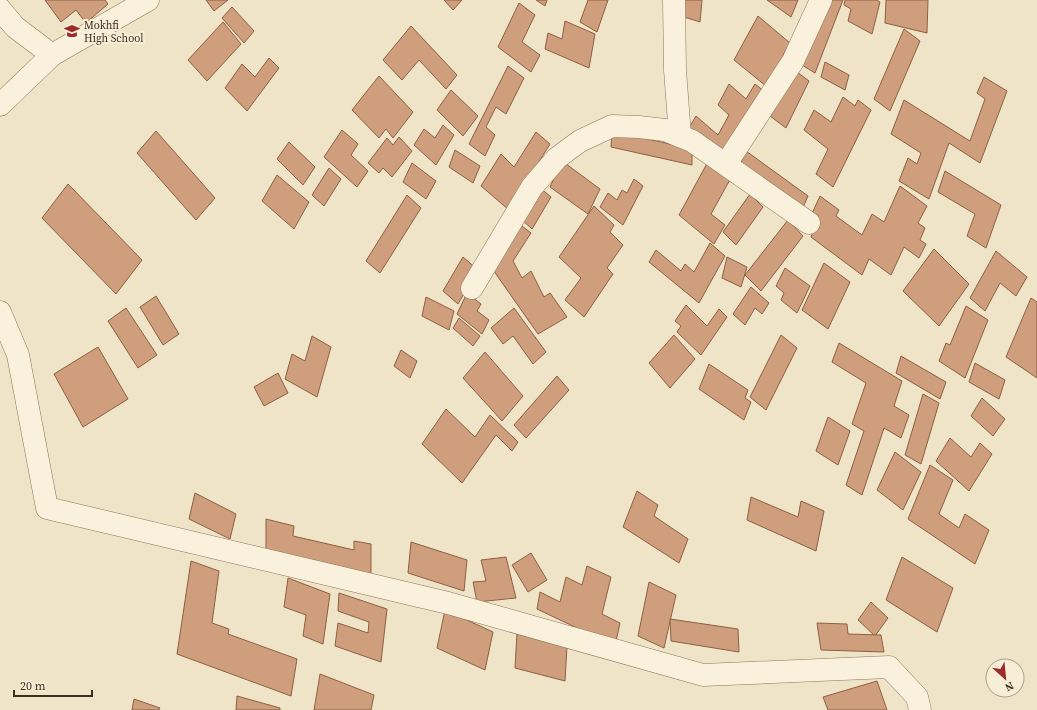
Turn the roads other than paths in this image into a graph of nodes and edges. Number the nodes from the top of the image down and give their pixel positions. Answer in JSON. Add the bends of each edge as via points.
{"nodes":[{"id":1,"x":148,"y":0,"type":"edge"},
{"id":2,"x":674,"y":0,"type":"edge"},
{"id":3,"x":821,"y":0,"type":"edge"},
{"id":4,"x":0,"y":9,"type":"edge"},
{"id":5,"x":52,"y":55,"type":"junction"},
{"id":6,"x":0,"y":105,"type":"edge"},
{"id":7,"x":680,"y":136,"type":"junction"},
{"id":8,"x":726,"y":164,"type":"junction"},
{"id":9,"x":809,"y":223,"type":"dead end"},
{"id":10,"x":472,"y":288,"type":"dead end"},
{"id":11,"x":0,"y":312,"type":"edge"},
{"id":12,"x":920,"y":710,"type":"edge"}],
"edges":[{"from":1,"to":5,"type":"street"},
{"from":2,"to":7,"type":"street","via":[[675,70]]},
{"from":3,"to":8,"type":"street","via":[[793,61]]},
{"from":4,"to":5,"type":"street","via":[[15,27]]},
{"from":5,"to":6,"type":"street"},
{"from":7,"to":8,"type":"street"},
{"from":7,"to":10,"type":"street","via":[[665,130],[639,126],[612,126],[580,141],[557,158],[532,187]]},
{"from":8,"to":9,"type":"street"},
{"from":11,"to":12,"type":"street","via":[[18,355],[46,508],[448,603],[703,675],[890,666],[917,697]]}]}
